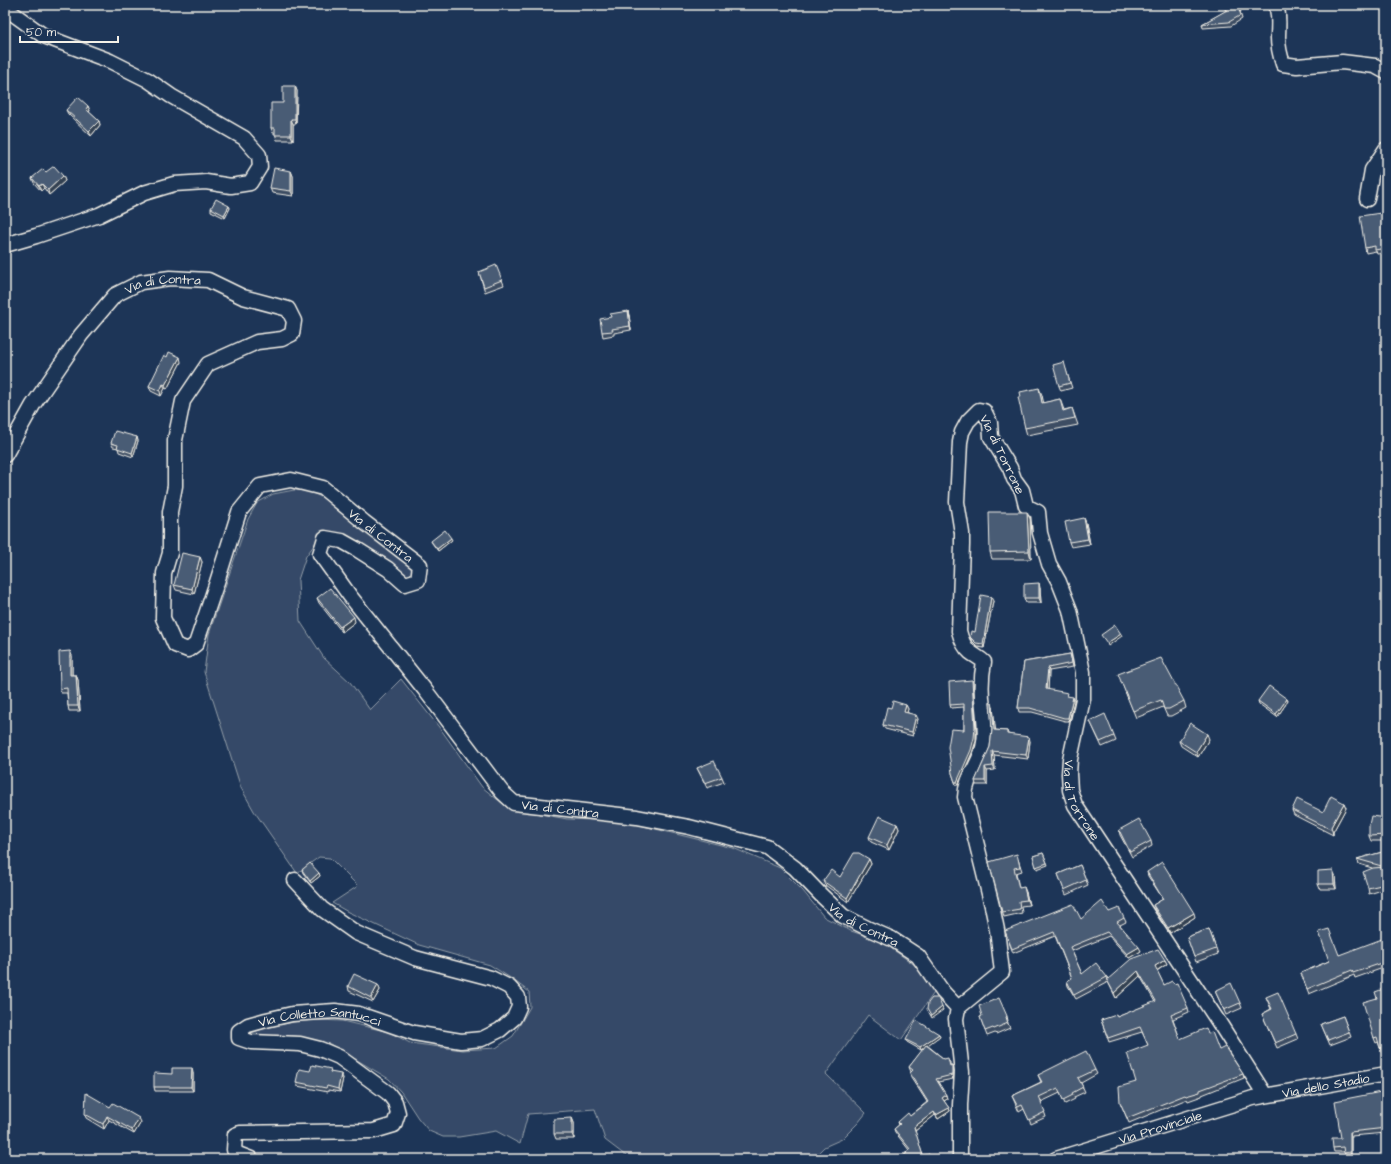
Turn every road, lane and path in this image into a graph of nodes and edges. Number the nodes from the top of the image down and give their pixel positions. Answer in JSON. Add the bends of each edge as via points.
{"nodes":[{"id":1,"x":1276,"y":5,"type":"edge"},
{"id":2,"x":5,"y":8,"type":"edge"},
{"id":3,"x":1386,"y":72,"type":"edge"},
{"id":4,"x":1386,"y":149,"type":"edge"},
{"id":5,"x":1367,"y":199,"type":"dead end"},
{"id":6,"x":5,"y":245,"type":"edge"},
{"id":7,"x":5,"y":455,"type":"edge"},
{"id":8,"x":295,"y":880,"type":"dead end"},
{"id":9,"x":958,"y":1008,"type":"junction"},
{"id":10,"x":1386,"y":1074,"type":"edge"},
{"id":11,"x":1265,"y":1095,"type":"junction"},
{"id":12,"x":252,"y":1159,"type":"edge"},
{"id":13,"x":960,"y":1159,"type":"edge"},
{"id":14,"x":1056,"y":1159,"type":"edge"}],
"edges":[{"from":1,"to":3,"type":"street","via":[[1279,20],[1279,53],[1283,64],[1297,66],[1342,62],[1375,66]]},
{"from":2,"to":6,"type":"street","via":[[44,36],[110,61],[148,80],[244,138],[259,155],[260,167],[250,183],[231,186],[206,182],[174,184],[144,193],[99,215]]},
{"from":4,"to":5,"type":"street","via":[[1372,170]]},
{"from":7,"to":9,"type":"street","name":"Via di Contra","via":[[33,405],[81,335],[115,295],[141,282],[170,278],[208,280],[243,296],[288,309],[294,321],[292,334],[256,342],[208,364],[183,401],[175,440],[175,486],[170,512],[170,553],[164,573],[163,618],[175,645],[188,650],[196,644],[239,512],[260,486],[291,480],[323,488],[420,565],[418,580],[405,584],[388,569],[342,541],[325,538],[320,554],[502,792],[514,803],[638,817],[767,847],[795,868],[843,916],[892,939],[918,956],[943,992]]},
{"from":8,"to":12,"type":"street","name":"Via Colletto Santucci","via":[[322,909],[356,932],[415,958],[491,978],[509,986],[518,997],[519,1007],[514,1018],[500,1030],[482,1039],[461,1042],[414,1033],[359,1014],[335,1011],[292,1014],[266,1020],[239,1031],[239,1038],[252,1042],[300,1044],[339,1057],[388,1093],[395,1102],[398,1113],[394,1126],[374,1131],[235,1135],[234,1150]]},
{"from":9,"to":11,"type":"street","name":"Via di Torrone","via":[[1002,972],[992,906],[965,797],[965,788],[982,756],[985,742],[982,690],[984,662],[970,652],[961,640],[962,533],[957,502],[962,432],[979,410],[984,411],[990,422],[991,436],[1022,490],[1026,506],[1038,512],[1040,533],[1049,564],[1070,610],[1083,672],[1083,699],[1069,767],[1070,790],[1075,805]]},
{"from":9,"to":13,"type":"street","via":[[956,1019],[962,1072]]},
{"from":10,"to":11,"type":"street","name":"Via dello Stadio"},
{"from":11,"to":14,"type":"street","name":"Via Provinciale"}]}
